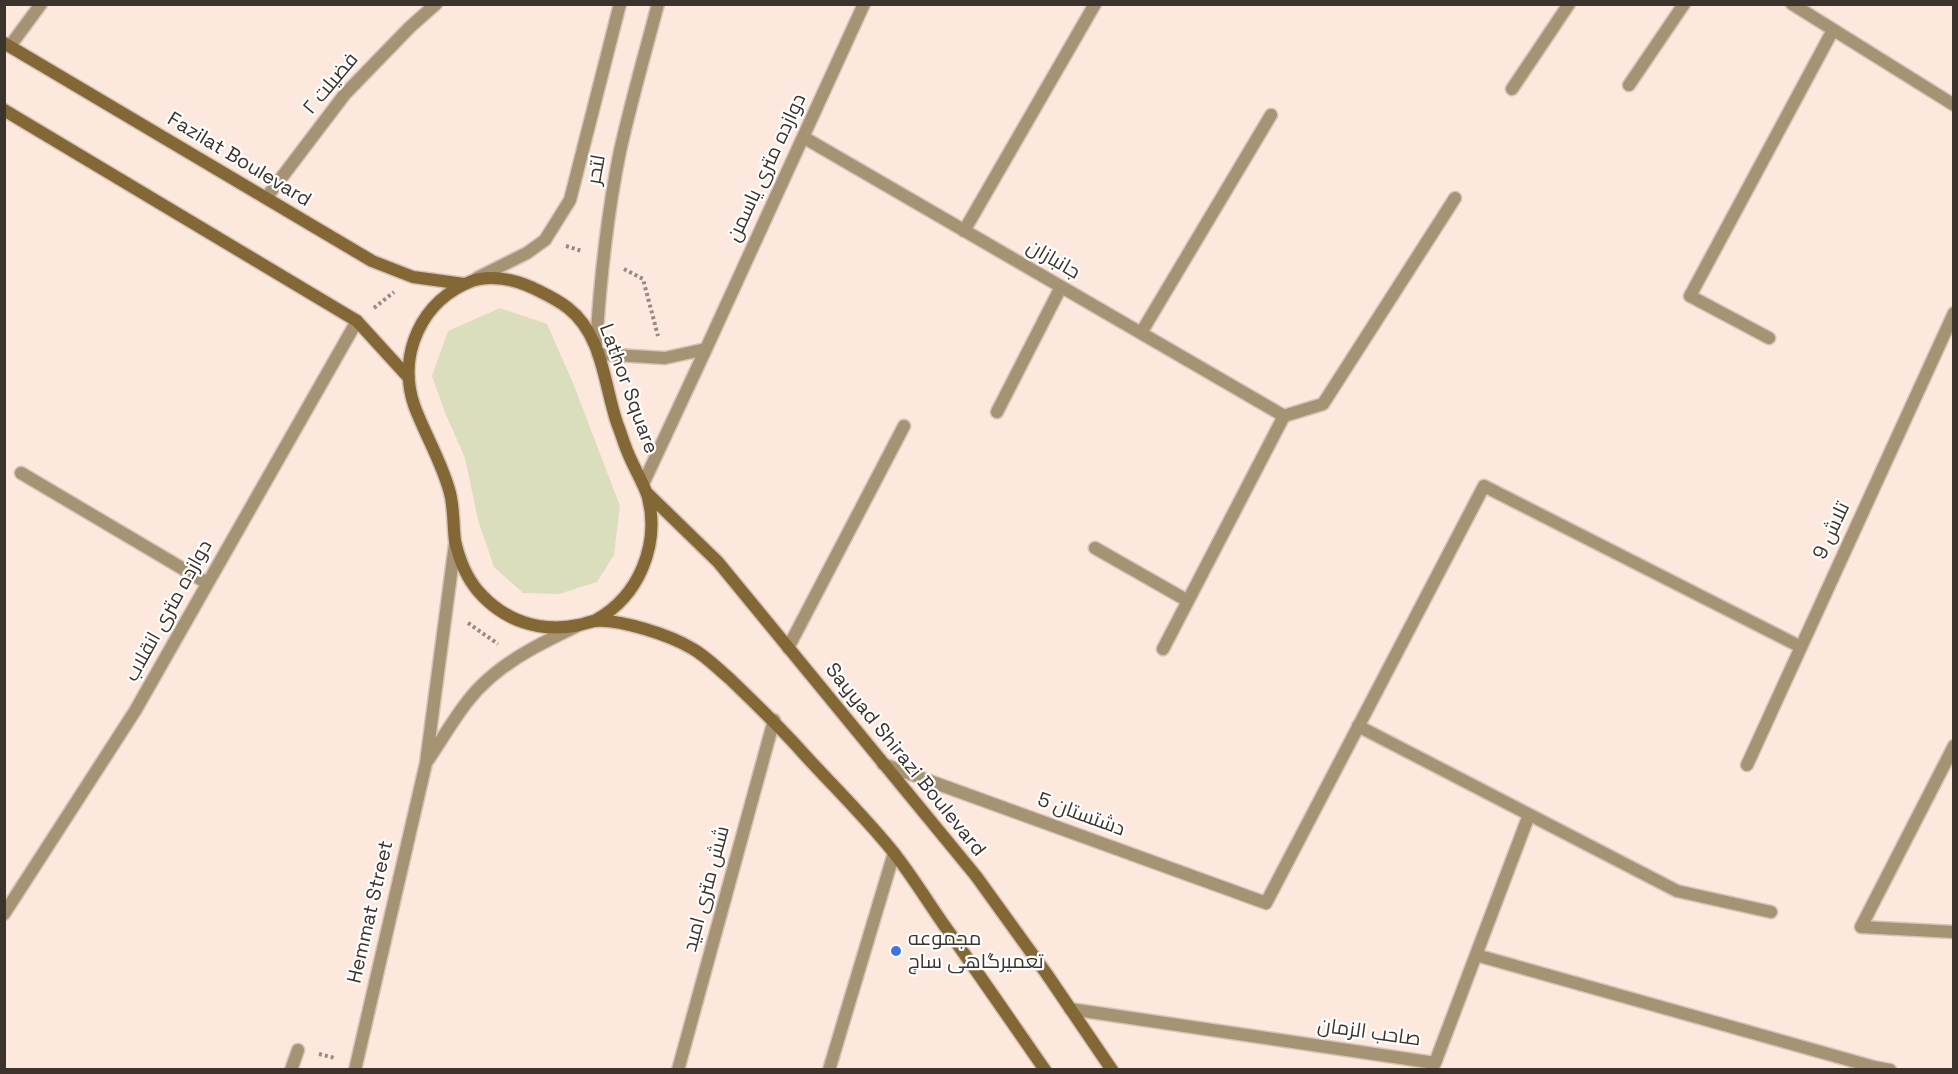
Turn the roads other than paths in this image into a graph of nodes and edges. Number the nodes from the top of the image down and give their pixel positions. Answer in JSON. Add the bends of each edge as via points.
{"nodes":[{"id":1,"x":41,"y":4,"type":"edge"},
{"id":2,"x":436,"y":4,"type":"edge"},
{"id":3,"x":620,"y":4,"type":"edge"},
{"id":4,"x":658,"y":4,"type":"edge"},
{"id":5,"x":864,"y":4,"type":"edge"},
{"id":6,"x":1095,"y":4,"type":"edge"},
{"id":7,"x":1569,"y":4,"type":"edge"},
{"id":8,"x":1684,"y":4,"type":"edge"},
{"id":9,"x":1792,"y":4,"type":"edge"},
{"id":10,"x":1833,"y":30,"type":"junction"},
{"id":11,"x":7,"y":45,"type":"edge"},
{"id":12,"x":1629,"y":85,"type":"dead end"},
{"id":13,"x":1512,"y":89,"type":"dead end"},
{"id":14,"x":1953,"y":105,"type":"edge"},
{"id":15,"x":4,"y":110,"type":"edge"},
{"id":16,"x":1271,"y":115,"type":"dead end"},
{"id":17,"x":803,"y":137,"type":"junction"},
{"id":18,"x":266,"y":198,"type":"junction"},
{"id":19,"x":1455,"y":198,"type":"dead end"},
{"id":20,"x":964,"y":231,"type":"junction"},
{"id":21,"x":477,"y":278,"type":"junction"},
{"id":22,"x":464,"y":284,"type":"junction"},
{"id":23,"x":1061,"y":287,"type":"junction"},
{"id":24,"x":1953,"y":313,"type":"edge"},
{"id":25,"x":357,"y":321,"type":"junction"},
{"id":26,"x":1141,"y":333,"type":"junction"},
{"id":27,"x":1769,"y":338,"type":"dead end"},
{"id":28,"x":706,"y":348,"type":"junction"},
{"id":29,"x":597,"y":350,"type":"junction"},
{"id":30,"x":408,"y":378,"type":"junction"},
{"id":31,"x":997,"y":412,"type":"dead end"},
{"id":32,"x":1284,"y":416,"type":"junction"},
{"id":33,"x":904,"y":426,"type":"dead end"},
{"id":34,"x":21,"y":473,"type":"dead end"},
{"id":35,"x":645,"y":488,"type":"junction"},
{"id":36,"x":456,"y":543,"type":"junction"},
{"id":37,"x":1095,"y":548,"type":"dead end"},
{"id":38,"x":207,"y":583,"type":"junction"},
{"id":39,"x":1188,"y":601,"type":"junction"},
{"id":40,"x":596,"y":620,"type":"junction"},
{"id":41,"x":579,"y":625,"type":"junction"},
{"id":42,"x":1801,"y":647,"type":"junction"},
{"id":43,"x":788,"y":648,"type":"junction"},
{"id":44,"x":1163,"y":649,"type":"dead end"},
{"id":45,"x":774,"y":720,"type":"junction"},
{"id":46,"x":1358,"y":726,"type":"junction"},
{"id":47,"x":1953,"y":746,"type":"edge"},
{"id":48,"x":426,"y":764,"type":"junction"},
{"id":49,"x":883,"y":764,"type":"junction"},
{"id":50,"x":1747,"y":765,"type":"dead end"},
{"id":51,"x":1529,"y":815,"type":"junction"},
{"id":52,"x":894,"y":853,"type":"junction"},
{"id":53,"x":1770,"y":912,"type":"dead end"},
{"id":54,"x":4,"y":914,"type":"edge"},
{"id":55,"x":1953,"y":932,"type":"edge"},
{"id":56,"x":1476,"y":955,"type":"junction"},
{"id":57,"x":1070,"y":1009,"type":"junction"},
{"id":58,"x":298,"y":1050,"type":"road end"},
{"id":59,"x":356,"y":1066,"type":"edge"},
{"id":60,"x":1434,"y":1066,"type":"edge"},
{"id":61,"x":1873,"y":1068,"type":"edge"},
{"id":62,"x":291,"y":1070,"type":"edge"},
{"id":63,"x":678,"y":1070,"type":"edge"},
{"id":64,"x":829,"y":1070,"type":"edge"},
{"id":65,"x":1045,"y":1070,"type":"edge"},
{"id":66,"x":1112,"y":1070,"type":"edge"},
{"id":67,"x":1890,"y":1070,"type":"edge"}],
"edges":[{"from":1,"to":11,"type":"street"},
{"from":2,"to":18,"type":"street","name":"فضیلت ۲","via":[[345,94]]},
{"from":3,"to":21,"type":"street","name":"لتحر","via":[[570,200],[545,240]]},
{"from":4,"to":29,"type":"street","name":"لتحر","via":[[610,208]]},
{"from":5,"to":17,"type":"street","name":"دوازده متری یاسمن"},
{"from":6,"to":20,"type":"street"},
{"from":7,"to":13,"type":"street"},
{"from":8,"to":12,"type":"street"},
{"from":9,"to":10,"type":"street"},
{"from":10,"to":14,"type":"street"},
{"from":10,"to":27,"type":"street","via":[[1690,296]]},
{"from":11,"to":18,"type":"main road","name":"Fazilat Boulevard"},
{"from":15,"to":25,"type":"main road"},
{"from":16,"to":26,"type":"street"},
{"from":17,"to":20,"type":"street","name":"جانبازان"},
{"from":17,"to":28,"type":"street","name":"دوازده متری یاسمن"},
{"from":18,"to":22,"type":"main road","name":"Fazilat Boulevard","via":[[372,261],[413,277]]},
{"from":19,"to":32,"type":"street","via":[[1323,404]]},
{"from":20,"to":23,"type":"street","name":"جانبازان"},
{"from":21,"to":22,"type":"main road","name":"Lathor Square"},
{"from":21,"to":29,"type":"main road","name":"Lathor Square","via":[[502,279],[546,294],[576,315]]},
{"from":22,"to":30,"type":"main road","name":"Lathor Square","via":[[437,302],[420,324],[413,341]]},
{"from":23,"to":26,"type":"street","name":"جانبازان"},
{"from":23,"to":31,"type":"street"},
{"from":24,"to":42,"type":"street","name":"تلاش 9"},
{"from":25,"to":30,"type":"main road"},
{"from":25,"to":38,"type":"street","name":"دوازده متری انقلاب"},
{"from":26,"to":32,"type":"street","name":"جانبازان"},
{"from":28,"to":29,"type":"street","via":[[665,358]]},
{"from":28,"to":35,"type":"street","name":"دوازده متری یاسمن"},
{"from":29,"to":35,"type":"main road","name":"Lathor Square","via":[[628,455]]},
{"from":30,"to":36,"type":"main road","name":"Lathor Square","via":[[412,401],[450,491]]},
{"from":32,"to":39,"type":"street"},
{"from":33,"to":43,"type":"street"},
{"from":34,"to":38,"type":"street"},
{"from":35,"to":40,"type":"main road","name":"Lathor Square","via":[[651,524],[647,560],[627,595]]},
{"from":35,"to":43,"type":"main road","name":"Sayyad Shirazi Boulevard","via":[[718,562]]},
{"from":36,"to":41,"type":"main road","name":"Lathor Square","via":[[468,577],[499,611],[523,623]]},
{"from":36,"to":48,"type":"street"},
{"from":37,"to":39,"type":"street"},
{"from":38,"to":54,"type":"street","name":"دوازده متری انقلاب","via":[[135,711]]},
{"from":39,"to":44,"type":"street"},
{"from":40,"to":41,"type":"main road","name":"Lathor Square"},
{"from":40,"to":45,"type":"main road","via":[[636,626],[696,650]]},
{"from":41,"to":48,"type":"street","via":[[543,642],[488,679],[467,701]]},
{"from":42,"to":46,"type":"street","via":[[1484,486]]},
{"from":42,"to":50,"type":"street","name":"تلاش 9"},
{"from":43,"to":49,"type":"main road","name":"Sayyad Shirazi Boulevard"},
{"from":45,"to":52,"type":"main road"},
{"from":45,"to":63,"type":"street","name":"شش متری امید"},
{"from":46,"to":49,"type":"street","name":"دشتستان 5","via":[[1266,903]]},
{"from":46,"to":51,"type":"street"},
{"from":47,"to":55,"type":"street","via":[[1861,927]]},
{"from":48,"to":59,"type":"street","name":"Hemmat Street"},
{"from":49,"to":57,"type":"main road","name":"Sayyad Shirazi Boulevard","via":[[976,876]]},
{"from":51,"to":53,"type":"street","via":[[1677,891]]},
{"from":51,"to":56,"type":"street","name":"صاحب الزمان"},
{"from":52,"to":64,"type":"street"},
{"from":52,"to":65,"type":"main road"},
{"from":56,"to":60,"type":"street","name":"صاحب الزمان"},
{"from":56,"to":61,"type":"street"},
{"from":57,"to":60,"type":"street","name":"صاحب الزمان"},
{"from":57,"to":66,"type":"main road","name":"Sayyad Shirazi Boulevard"},
{"from":58,"to":62,"type":"street"},
{"from":61,"to":67,"type":"street"}]}
